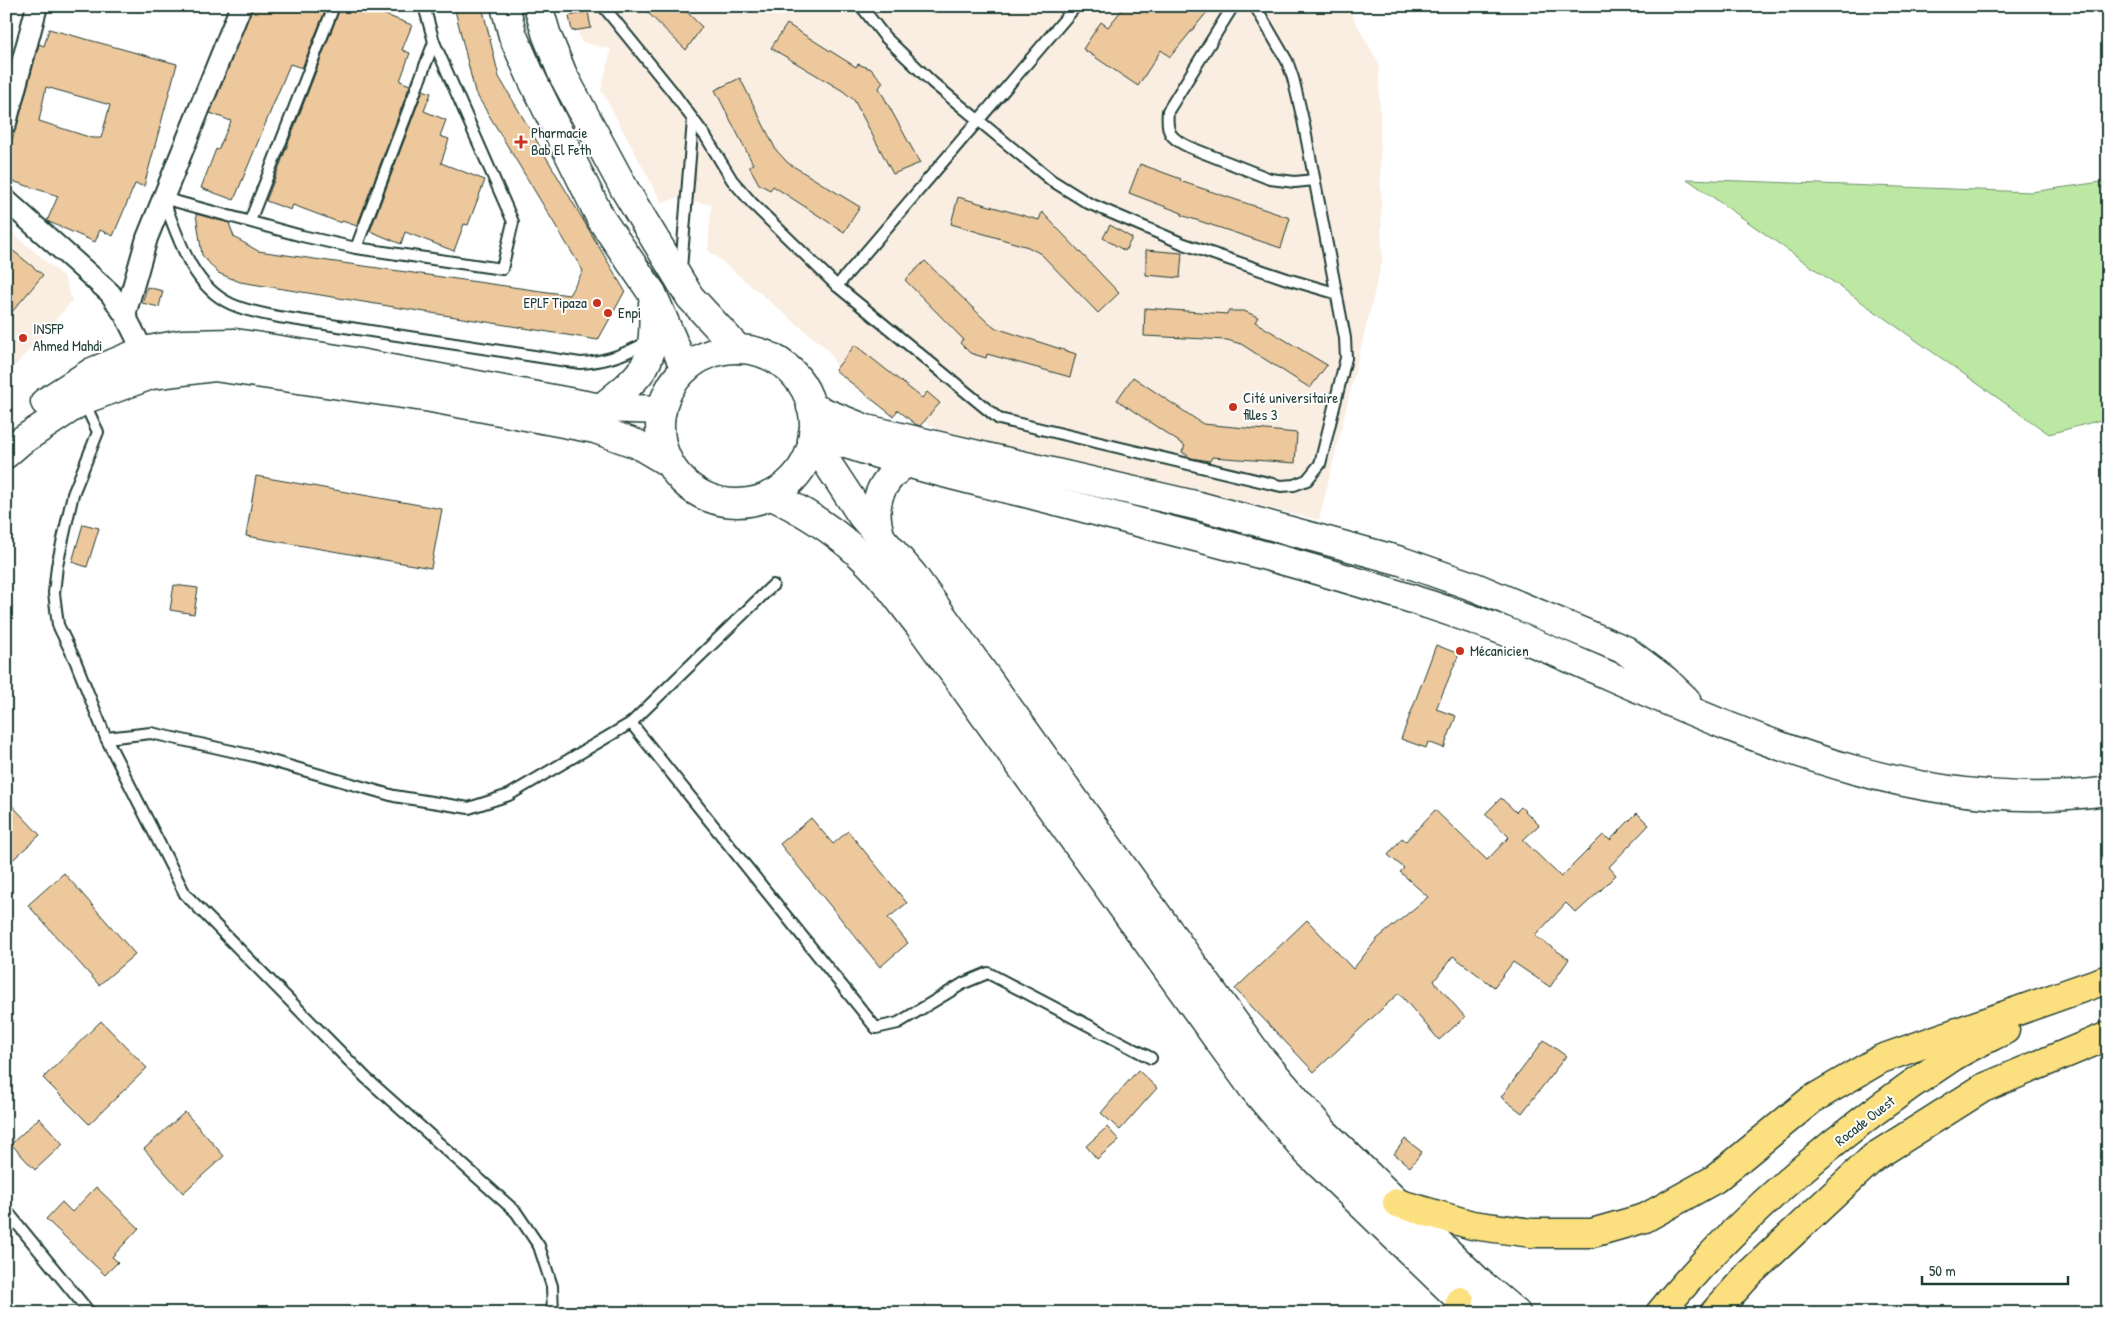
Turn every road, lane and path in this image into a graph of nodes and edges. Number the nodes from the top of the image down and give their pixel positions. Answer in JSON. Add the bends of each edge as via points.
{"nodes":[{"id":1,"x":37,"y":6,"type":"edge"},
{"id":2,"x":241,"y":6,"type":"edge"},
{"id":3,"x":334,"y":6,"type":"edge"},
{"id":4,"x":424,"y":6,"type":"edge"},
{"id":5,"x":504,"y":6,"type":"edge"},
{"id":6,"x":538,"y":6,"type":"edge"},
{"id":7,"x":603,"y":6,"type":"edge"},
{"id":8,"x":861,"y":6,"type":"edge"},
{"id":9,"x":1076,"y":6,"type":"edge"},
{"id":10,"x":1232,"y":6,"type":"edge"},
{"id":11,"x":1255,"y":6,"type":"edge"},
{"id":12,"x":434,"y":42,"type":"junction"},
{"id":13,"x":693,"y":120,"type":"junction"},
{"id":14,"x":978,"y":120,"type":"junction"},
{"id":15,"x":6,"y":123,"type":"edge"},
{"id":16,"x":1314,"y":180,"type":"junction"},
{"id":17,"x":163,"y":198,"type":"junction"},
{"id":18,"x":6,"y":200,"type":"edge"},
{"id":19,"x":250,"y":222,"type":"junction"},
{"id":20,"x":356,"y":248,"type":"junction"},
{"id":21,"x":680,"y":280,"type":"junction"},
{"id":22,"x":838,"y":286,"type":"junction"},
{"id":23,"x":652,"y":293,"type":"junction"},
{"id":24,"x":1335,"y":293,"type":"junction"},
{"id":25,"x":125,"y":315,"type":"junction"},
{"id":26,"x":653,"y":339,"type":"junction"},
{"id":27,"x":738,"y":349,"type":"junction"},
{"id":28,"x":147,"y":363,"type":"junction"},
{"id":29,"x":686,"y":369,"type":"junction"},
{"id":30,"x":83,"y":400,"type":"junction"},
{"id":31,"x":601,"y":408,"type":"junction"},
{"id":32,"x":662,"y":410,"type":"junction"},
{"id":33,"x":812,"y":427,"type":"junction"},
{"id":34,"x":6,"y":432,"type":"edge"},
{"id":35,"x":6,"y":454,"type":"edge"},
{"id":36,"x":669,"y":462,"type":"junction"},
{"id":37,"x":906,"y":463,"type":"junction"},
{"id":38,"x":770,"y":495,"type":"junction"},
{"id":39,"x":880,"y":535,"type":"junction"},
{"id":40,"x":773,"y":585,"type":"dead end"},
{"id":41,"x":1697,"y":713,"type":"junction"},
{"id":42,"x":631,"y":723,"type":"junction"},
{"id":43,"x":106,"y":738,"type":"junction"},
{"id":44,"x":2108,"y":792,"type":"edge"},
{"id":45,"x":2108,"y":980,"type":"edge"},
{"id":46,"x":2108,"y":1036,"type":"edge"},
{"id":47,"x":1151,"y":1058,"type":"dead end"},
{"id":48,"x":1397,"y":1204,"type":"junction"},
{"id":49,"x":6,"y":1210,"type":"edge"},
{"id":50,"x":1467,"y":1302,"type":"edge"},
{"id":51,"x":90,"y":1313,"type":"edge"},
{"id":52,"x":553,"y":1313,"type":"edge"},
{"id":53,"x":1516,"y":1313,"type":"edge"},
{"id":54,"x":1660,"y":1313,"type":"edge"},
{"id":55,"x":1714,"y":1313,"type":"edge"}],
"edges":[{"from":1,"to":15,"type":"street"},
{"from":2,"to":17,"type":"street"},
{"from":3,"to":19,"type":"lane"},
{"from":4,"to":12,"type":"lane"},
{"from":5,"to":23,"type":"main road","via":[[533,81],[601,219]]},
{"from":6,"to":21,"type":"main road","via":[[563,75],[625,190]]},
{"from":7,"to":13,"type":"lane"},
{"from":8,"to":14,"type":"lane","via":[[892,44]]},
{"from":9,"to":14,"type":"lane"},
{"from":10,"to":16,"type":"lane","via":[[1168,111],[1170,135],[1189,147],[1270,179]]},
{"from":11,"to":16,"type":"lane","via":[[1287,61],[1293,78]]},
{"from":12,"to":20,"type":"lane"},
{"from":12,"to":20,"type":"lane","via":[[513,222],[502,269]]},
{"from":13,"to":21,"type":"lane"},
{"from":13,"to":22,"type":"lane","via":[[737,186]]},
{"from":14,"to":22,"type":"lane"},
{"from":14,"to":24,"type":"lane","via":[[1051,180],[1088,203],[1184,244]]},
{"from":16,"to":24,"type":"lane"},
{"from":17,"to":19,"type":"lane"},
{"from":17,"to":25,"type":"street"},
{"from":17,"to":26,"type":"lane","via":[[188,262],[218,296],[246,310],[279,318],[580,363],[601,362],[620,356]]},
{"from":18,"to":25,"type":"street","via":[[110,293]]},
{"from":19,"to":20,"type":"lane"},
{"from":21,"to":27,"type":"main road","via":[[690,297]]},
{"from":22,"to":24,"type":"lane","via":[[999,419],[1280,486],[1307,480],[1320,464],[1346,358]]},
{"from":23,"to":26,"type":"main road"},
{"from":23,"to":29,"type":"main road"},
{"from":25,"to":28,"type":"street"},
{"from":26,"to":31,"type":"main road","via":[[644,367],[633,382]]},
{"from":27,"to":29,"type":"main road","via":[[710,354]]},
{"from":27,"to":33,"type":"main road","via":[[763,354],[796,377],[805,391]]},
{"from":28,"to":30,"type":"main road"},
{"from":28,"to":31,"type":"main road","via":[[182,344],[236,343]]},
{"from":28,"to":34,"type":"main road","via":[[92,372],[34,409]]},
{"from":28,"to":36,"type":"main road","via":[[214,367],[431,398],[595,429],[637,444]]},
{"from":29,"to":32,"type":"main road","via":[[670,388]]},
{"from":30,"to":35,"type":"main road","via":[[21,440]]},
{"from":30,"to":43,"type":"lane","via":[[98,432],[73,494],[54,594],[58,625]]},
{"from":31,"to":32,"type":"main road"},
{"from":32,"to":36,"type":"main road","via":[[662,446]]},
{"from":33,"to":37,"type":"main road"},
{"from":33,"to":38,"type":"main road","via":[[808,454],[802,467]]},
{"from":33,"to":39,"type":"main road","via":[[850,500]]},
{"from":33,"to":41,"type":"main road","via":[[866,429],[1199,506],[1410,564],[1475,587],[1625,650],[1670,684]]},
{"from":36,"to":38,"type":"main road","via":[[679,477],[705,497],[738,503]]},
{"from":37,"to":39,"type":"main road","via":[[894,471],[879,494],[876,514]]},
{"from":37,"to":41,"type":"main road","via":[[1341,576],[1520,637]]},
{"from":38,"to":50,"type":"main road","via":[[817,520],[858,552],[876,571],[925,633],[1252,1087],[1307,1152]]},
{"from":39,"to":48,"type":"main road","via":[[919,583],[1258,1055],[1325,1133]]},
{"from":40,"to":42,"type":"lane"},
{"from":41,"to":44,"type":"main road","via":[[1811,758],[1878,777],[1946,791],[2025,798]]},
{"from":42,"to":43,"type":"lane","via":[[509,795],[469,808],[394,796],[254,756],[151,733]]},
{"from":42,"to":47,"type":"lane","via":[[876,1028],[898,1023],[964,983],[988,974]]},
{"from":43,"to":52,"type":"lane","via":[[185,894],[366,1078],[516,1212],[539,1246],[552,1286]]},
{"from":45,"to":48,"type":"highway","via":[[1881,1059],[1810,1100],[1715,1179],[1645,1218],[1592,1233],[1532,1233],[1472,1225]]},
{"from":45,"to":54,"type":"highway","name":"Rocade Ouest","via":[[1953,1057],[1876,1110],[1733,1232]]},
{"from":46,"to":55,"type":"highway","via":[[1983,1088],[1874,1157],[1750,1274]]},
{"from":48,"to":50,"type":"main road"},
{"from":49,"to":51,"type":"lane"},
{"from":50,"to":53,"type":"main road"}]}
